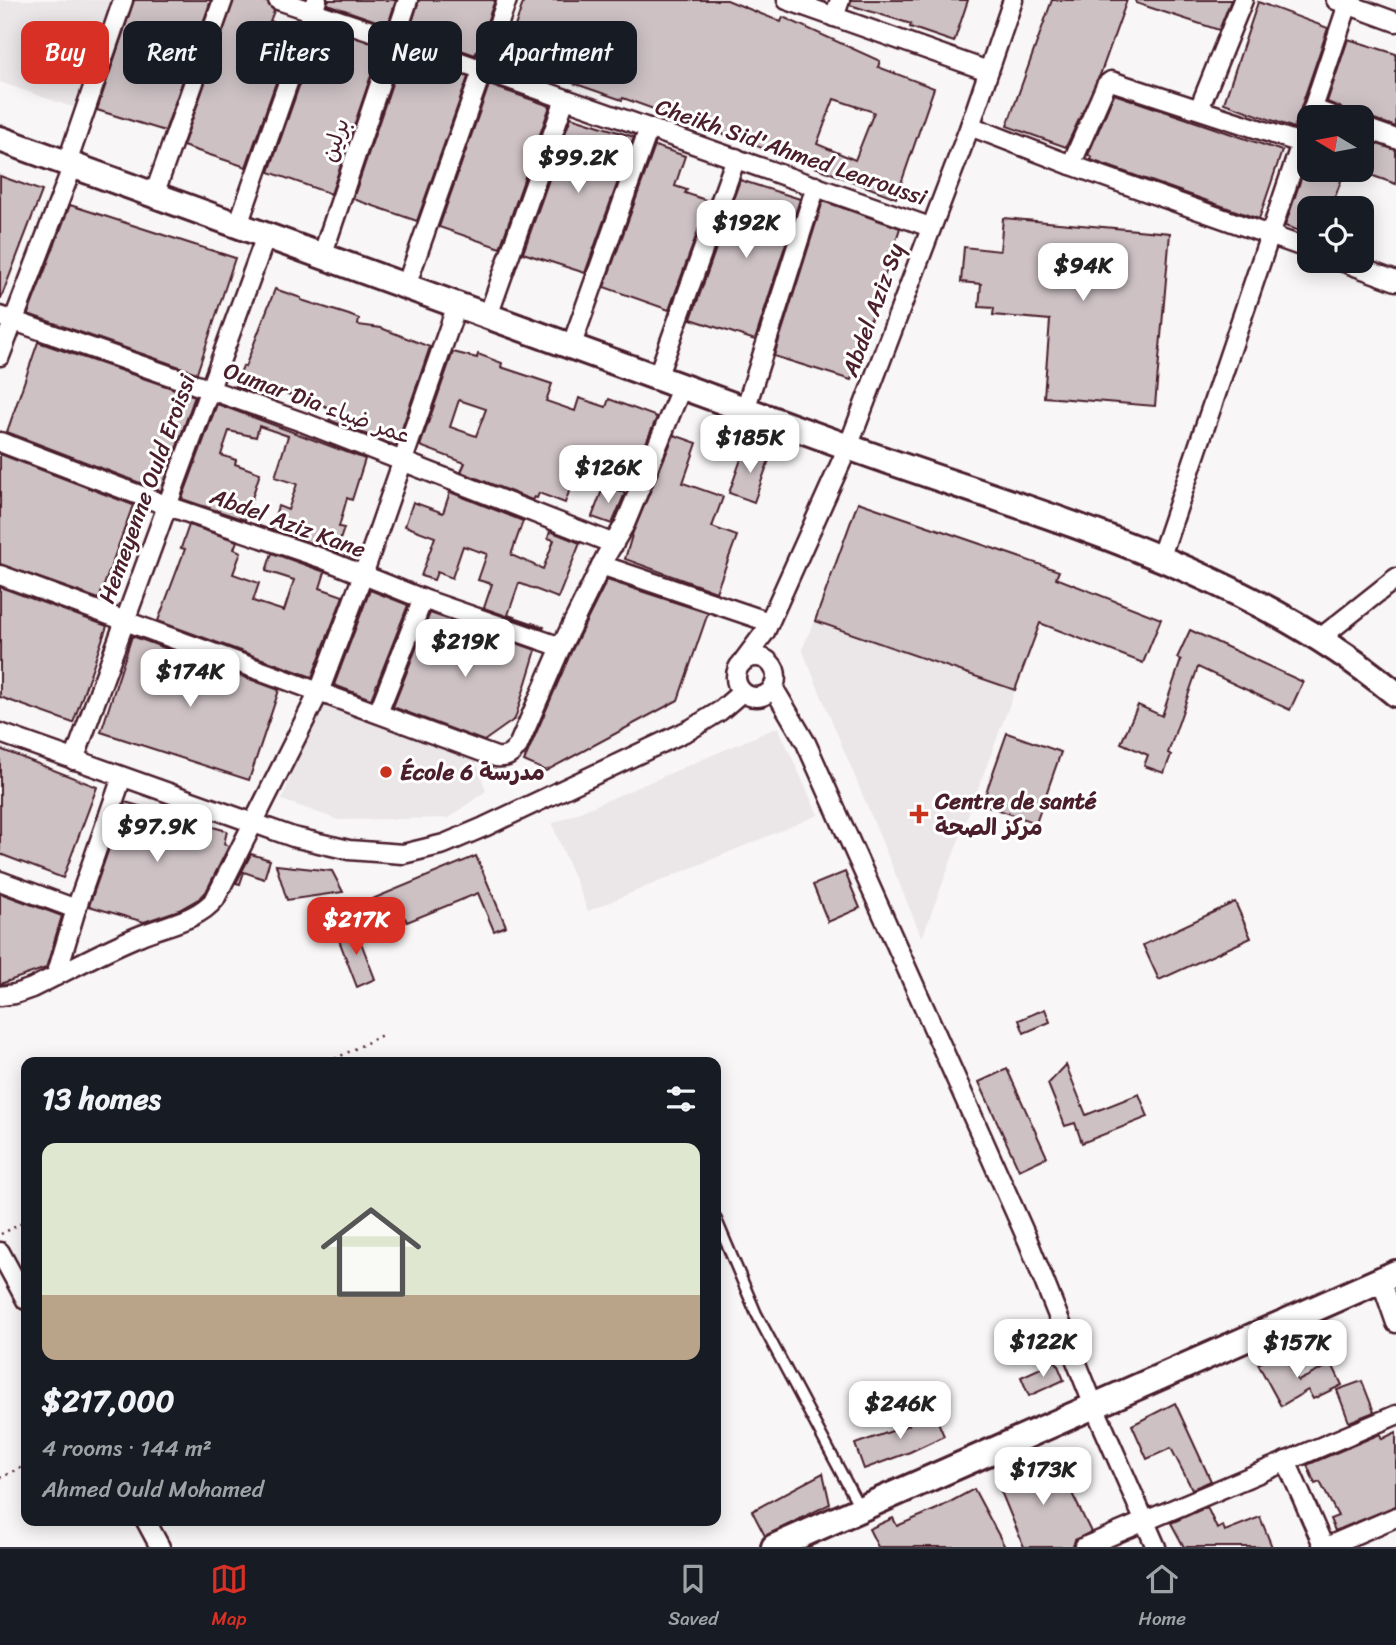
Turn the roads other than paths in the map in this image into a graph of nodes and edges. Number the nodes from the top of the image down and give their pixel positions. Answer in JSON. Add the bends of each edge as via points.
{"nodes":[{"id":1,"x":124,"y":0,"type":"edge"},
{"id":2,"x":223,"y":0,"type":"edge"},
{"id":3,"x":278,"y":0,"type":"edge"},
{"id":4,"x":408,"y":0,"type":"edge"},
{"id":5,"x":508,"y":0,"type":"edge"},
{"id":6,"x":787,"y":0,"type":"edge"},
{"id":7,"x":1013,"y":0,"type":"edge"},
{"id":8,"x":1243,"y":0,"type":"edge"},
{"id":9,"x":1342,"y":2,"type":"edge"},
{"id":10,"x":315,"y":6,"type":"edge"},
{"id":11,"x":837,"y":8,"type":"edge"},
{"id":12,"x":401,"y":21,"type":"edge"},
{"id":13,"x":501,"y":21,"type":"edge"},
{"id":14,"x":1396,"y":22,"type":"edge"},
{"id":15,"x":368,"y":28,"type":"edge"},
{"id":16,"x":988,"y":71,"type":"junction"},
{"id":17,"x":380,"y":84,"type":"edge"},
{"id":18,"x":478,"y":84,"type":"edge"},
{"id":19,"x":521,"y":84,"type":"edge"},
{"id":20,"x":565,"y":99,"type":"junction"},
{"id":21,"x":1314,"y":105,"type":"edge"},
{"id":22,"x":1199,"y":109,"type":"junction"},
{"id":23,"x":970,"y":126,"type":"junction"},
{"id":24,"x":649,"y":128,"type":"junction"},
{"id":25,"x":1374,"y":131,"type":"edge"},
{"id":26,"x":0,"y":139,"type":"edge"},
{"id":27,"x":1396,"y":139,"type":"edge"},
{"id":28,"x":1297,"y":142,"type":"edge"},
{"id":29,"x":1297,"y":155,"type":"edge"},
{"id":30,"x":736,"y":158,"type":"junction"},
{"id":31,"x":70,"y":164,"type":"junction"},
{"id":32,"x":1071,"y":165,"type":"junction"},
{"id":33,"x":816,"y":186,"type":"junction"},
{"id":34,"x":154,"y":195,"type":"junction"},
{"id":35,"x":238,"y":225,"type":"junction"},
{"id":36,"x":930,"y":227,"type":"junction"},
{"id":37,"x":267,"y":236,"type":"junction"},
{"id":38,"x":1270,"y":236,"type":"junction"},
{"id":39,"x":1297,"y":246,"type":"edge"},
{"id":40,"x":322,"y":256,"type":"junction"},
{"id":41,"x":1374,"y":270,"type":"edge"},
{"id":42,"x":1395,"y":276,"type":"edge"},
{"id":43,"x":406,"y":286,"type":"junction"},
{"id":44,"x":457,"y":305,"type":"junction"},
{"id":45,"x":488,"y":316,"type":"junction"},
{"id":46,"x":6,"y":318,"type":"edge"},
{"id":47,"x":571,"y":346,"type":"junction"},
{"id":48,"x":0,"y":356,"type":"edge"},
{"id":49,"x":657,"y":378,"type":"junction"},
{"id":50,"x":682,"y":386,"type":"junction"},
{"id":51,"x":210,"y":389,"type":"junction"},
{"id":52,"x":745,"y":410,"type":"junction"},
{"id":53,"x":0,"y":442,"type":"edge"},
{"id":54,"x":849,"y":447,"type":"junction"},
{"id":55,"x":401,"y":460,"type":"junction"},
{"id":56,"x":168,"y":506,"type":"junction"},
{"id":57,"x":614,"y":544,"type":"junction"},
{"id":58,"x":1160,"y":559,"type":"junction"},
{"id":59,"x":601,"y":565,"type":"junction"},
{"id":60,"x":0,"y":575,"type":"edge"},
{"id":61,"x":363,"y":575,"type":"junction"},
{"id":62,"x":1396,"y":578,"type":"edge"},
{"id":63,"x":423,"y":599,"type":"junction"},
{"id":64,"x":124,"y":621,"type":"junction"},
{"id":65,"x":767,"y":627,"type":"junction"},
{"id":66,"x":1319,"y":639,"type":"junction"},
{"id":67,"x":561,"y":648,"type":"junction"},
{"id":68,"x":744,"y":660,"type":"junction"},
{"id":69,"x":772,"y":664,"type":"junction"},
{"id":70,"x":773,"y":687,"type":"junction"},
{"id":71,"x":319,"y":692,"type":"junction"},
{"id":72,"x":742,"y":692,"type":"junction"},
{"id":73,"x":1396,"y":694,"type":"edge"},
{"id":74,"x":378,"y":713,"type":"junction"},
{"id":75,"x":0,"y":733,"type":"edge"},
{"id":76,"x":74,"y":760,"type":"junction"},
{"id":77,"x":122,"y":777,"type":"junction"},
{"id":78,"x":252,"y":824,"type":"junction"},
{"id":79,"x":0,"y":881,"type":"edge"},
{"id":80,"x":76,"y":909,"type":"junction"},
{"id":81,"x":56,"y":976,"type":"junction"},
{"id":82,"x":0,"y":996,"type":"edge"},
{"id":83,"x":721,"y":1231,"type":"edge"},
{"id":84,"x":0,"y":1252,"type":"edge"},
{"id":85,"x":1389,"y":1277,"type":"edge"},
{"id":86,"x":21,"y":1291,"type":"edge"},
{"id":87,"x":1396,"y":1323,"type":"edge"},
{"id":88,"x":1094,"y":1406,"type":"junction"},
{"id":89,"x":1396,"y":1415,"type":"edge"},
{"id":90,"x":1286,"y":1461,"type":"junction"},
{"id":91,"x":860,"y":1509,"type":"junction"},
{"id":92,"x":1396,"y":1517,"type":"edge"},
{"id":93,"x":1144,"y":1521,"type":"junction"},
{"id":94,"x":149,"y":1526,"type":"edge"},
{"id":95,"x":782,"y":1545,"type":"edge"},
{"id":96,"x":160,"y":1547,"type":"edge"},
{"id":97,"x":1084,"y":1547,"type":"edge"},
{"id":98,"x":1156,"y":1547,"type":"edge"},
{"id":99,"x":1325,"y":1547,"type":"edge"}],
"edges":[{"from":1,"to":31,"type":"street"},
{"from":2,"to":34,"type":"street"},
{"from":3,"to":10,"type":"street","name":"Cheikh Sid'Ahmed Learoussi"},
{"from":4,"to":12,"type":"street","name":"برلين"},
{"from":5,"to":13,"type":"street"},
{"from":6,"to":11,"type":"street"},
{"from":7,"to":16,"type":"street","name":"Abdel Aziz Sy"},
{"from":8,"to":22,"type":"street"},
{"from":9,"to":14,"type":"street"},
{"from":9,"to":21,"type":"street"},
{"from":10,"to":15,"type":"street","name":"Cheikh Sid'Ahmed Learoussi"},
{"from":10,"to":35,"type":"street"},
{"from":11,"to":16,"type":"street"},
{"from":16,"to":23,"type":"street","name":"Abdel Aziz Sy"},
{"from":17,"to":40,"type":"street","name":"برلين"},
{"from":18,"to":43,"type":"street"},
{"from":19,"to":20,"type":"street","name":"Cheikh Sid'Ahmed Learoussi"},
{"from":20,"to":24,"type":"street","name":"Cheikh Sid'Ahmed Learoussi"},
{"from":20,"to":45,"type":"street"},
{"from":22,"to":28,"type":"street"},
{"from":22,"to":32,"type":"street","via":[[1111,81]]},
{"from":23,"to":32,"type":"street"},
{"from":23,"to":36,"type":"street","name":"Abdel Aziz Sy"},
{"from":24,"to":30,"type":"street","name":"Cheikh Sid'Ahmed Learoussi"},
{"from":24,"to":47,"type":"street"},
{"from":25,"to":27,"type":"street"},
{"from":26,"to":31,"type":"street"},
{"from":29,"to":38,"type":"street"},
{"from":30,"to":33,"type":"street","name":"Cheikh Sid'Ahmed Learoussi"},
{"from":30,"to":49,"type":"street"},
{"from":31,"to":34,"type":"street"},
{"from":31,"to":46,"type":"street"},
{"from":32,"to":38,"type":"street"},
{"from":33,"to":36,"type":"street","name":"Cheikh Sid'Ahmed Learoussi"},
{"from":33,"to":52,"type":"street"},
{"from":34,"to":35,"type":"street"},
{"from":35,"to":37,"type":"street"},
{"from":36,"to":54,"type":"street","name":"Abdel Aziz Sy"},
{"from":37,"to":40,"type":"street"},
{"from":37,"to":51,"type":"street","name":"Hemeyenne Ould Eroissi"},
{"from":38,"to":39,"type":"street"},
{"from":38,"to":58,"type":"street"},
{"from":40,"to":43,"type":"street"},
{"from":41,"to":42,"type":"street"},
{"from":43,"to":44,"type":"street"},
{"from":44,"to":45,"type":"street"},
{"from":44,"to":55,"type":"street"},
{"from":45,"to":47,"type":"street"},
{"from":46,"to":48,"type":"street"},
{"from":46,"to":51,"type":"street","name":"Oumar Dia عمر ضياء"},
{"from":47,"to":49,"type":"street"},
{"from":49,"to":50,"type":"street"},
{"from":50,"to":52,"type":"street"},
{"from":50,"to":57,"type":"street"},
{"from":51,"to":55,"type":"street","name":"Oumar Dia عمر ضياء"},
{"from":51,"to":56,"type":"street","name":"Hemeyenne Ould Eroissi"},
{"from":52,"to":54,"type":"street"},
{"from":53,"to":56,"type":"street","name":"Abdel Aziz Kane"},
{"from":54,"to":58,"type":"street"},
{"from":54,"to":65,"type":"street","name":"Abdel Aziz Sy"},
{"from":55,"to":57,"type":"street","name":"Oumar Dia عمر ضياء"},
{"from":55,"to":61,"type":"street"},
{"from":56,"to":61,"type":"street","name":"Abdel Aziz Kane"},
{"from":56,"to":64,"type":"street","name":"Hemeyenne Ould Eroissi"},
{"from":57,"to":59,"type":"street"},
{"from":58,"to":66,"type":"street"},
{"from":59,"to":65,"type":"street"},
{"from":59,"to":67,"type":"street"},
{"from":60,"to":64,"type":"street"},
{"from":61,"to":63,"type":"street","name":"Abdel Aziz Kane"},
{"from":61,"to":71,"type":"street"},
{"from":62,"to":66,"type":"street"},
{"from":63,"to":67,"type":"street","name":"Abdel Aziz Kane"},
{"from":63,"to":74,"type":"street"},
{"from":64,"to":71,"type":"street"},
{"from":64,"to":76,"type":"street","name":"Hemeyenne Ould Eroissi"},
{"from":65,"to":68,"type":"street","name":"Abdel Aziz Sy"},
{"from":65,"to":69,"type":"street"},
{"from":66,"to":73,"type":"street"},
{"from":67,"to":74,"type":"street","via":[[510,755],[496,757]]},
{"from":68,"to":69,"type":"street","via":[[756,656]]},
{"from":68,"to":72,"type":"street","via":[[735,679]]},
{"from":69,"to":70,"type":"street"},
{"from":70,"to":72,"type":"street","via":[[762,696]]},
{"from":70,"to":88,"type":"street","via":[[806,743],[953,1072]]},
{"from":71,"to":74,"type":"street"},
{"from":71,"to":78,"type":"street"},
{"from":72,"to":78,"type":"street","via":[[691,729],[484,827],[419,851],[380,854],[349,850]]},
{"from":75,"to":76,"type":"street"},
{"from":76,"to":77,"type":"street"},
{"from":77,"to":78,"type":"street"},
{"from":77,"to":80,"type":"street"},
{"from":78,"to":81,"type":"street","via":[[215,899],[204,910]]},
{"from":79,"to":80,"type":"street"},
{"from":80,"to":81,"type":"street"},
{"from":81,"to":82,"type":"street"},
{"from":83,"to":91,"type":"lane","via":[[756,1314]]},
{"from":84,"to":86,"type":"street"},
{"from":85,"to":87,"type":"street"},
{"from":85,"to":88,"type":"street"},
{"from":88,"to":91,"type":"street"},
{"from":88,"to":93,"type":"street"},
{"from":89,"to":90,"type":"street"},
{"from":90,"to":93,"type":"street"},
{"from":90,"to":99,"type":"street"},
{"from":91,"to":95,"type":"street"},
{"from":92,"to":99,"type":"street"},
{"from":93,"to":97,"type":"street"},
{"from":93,"to":98,"type":"street"},
{"from":94,"to":96,"type":"street"}]}
